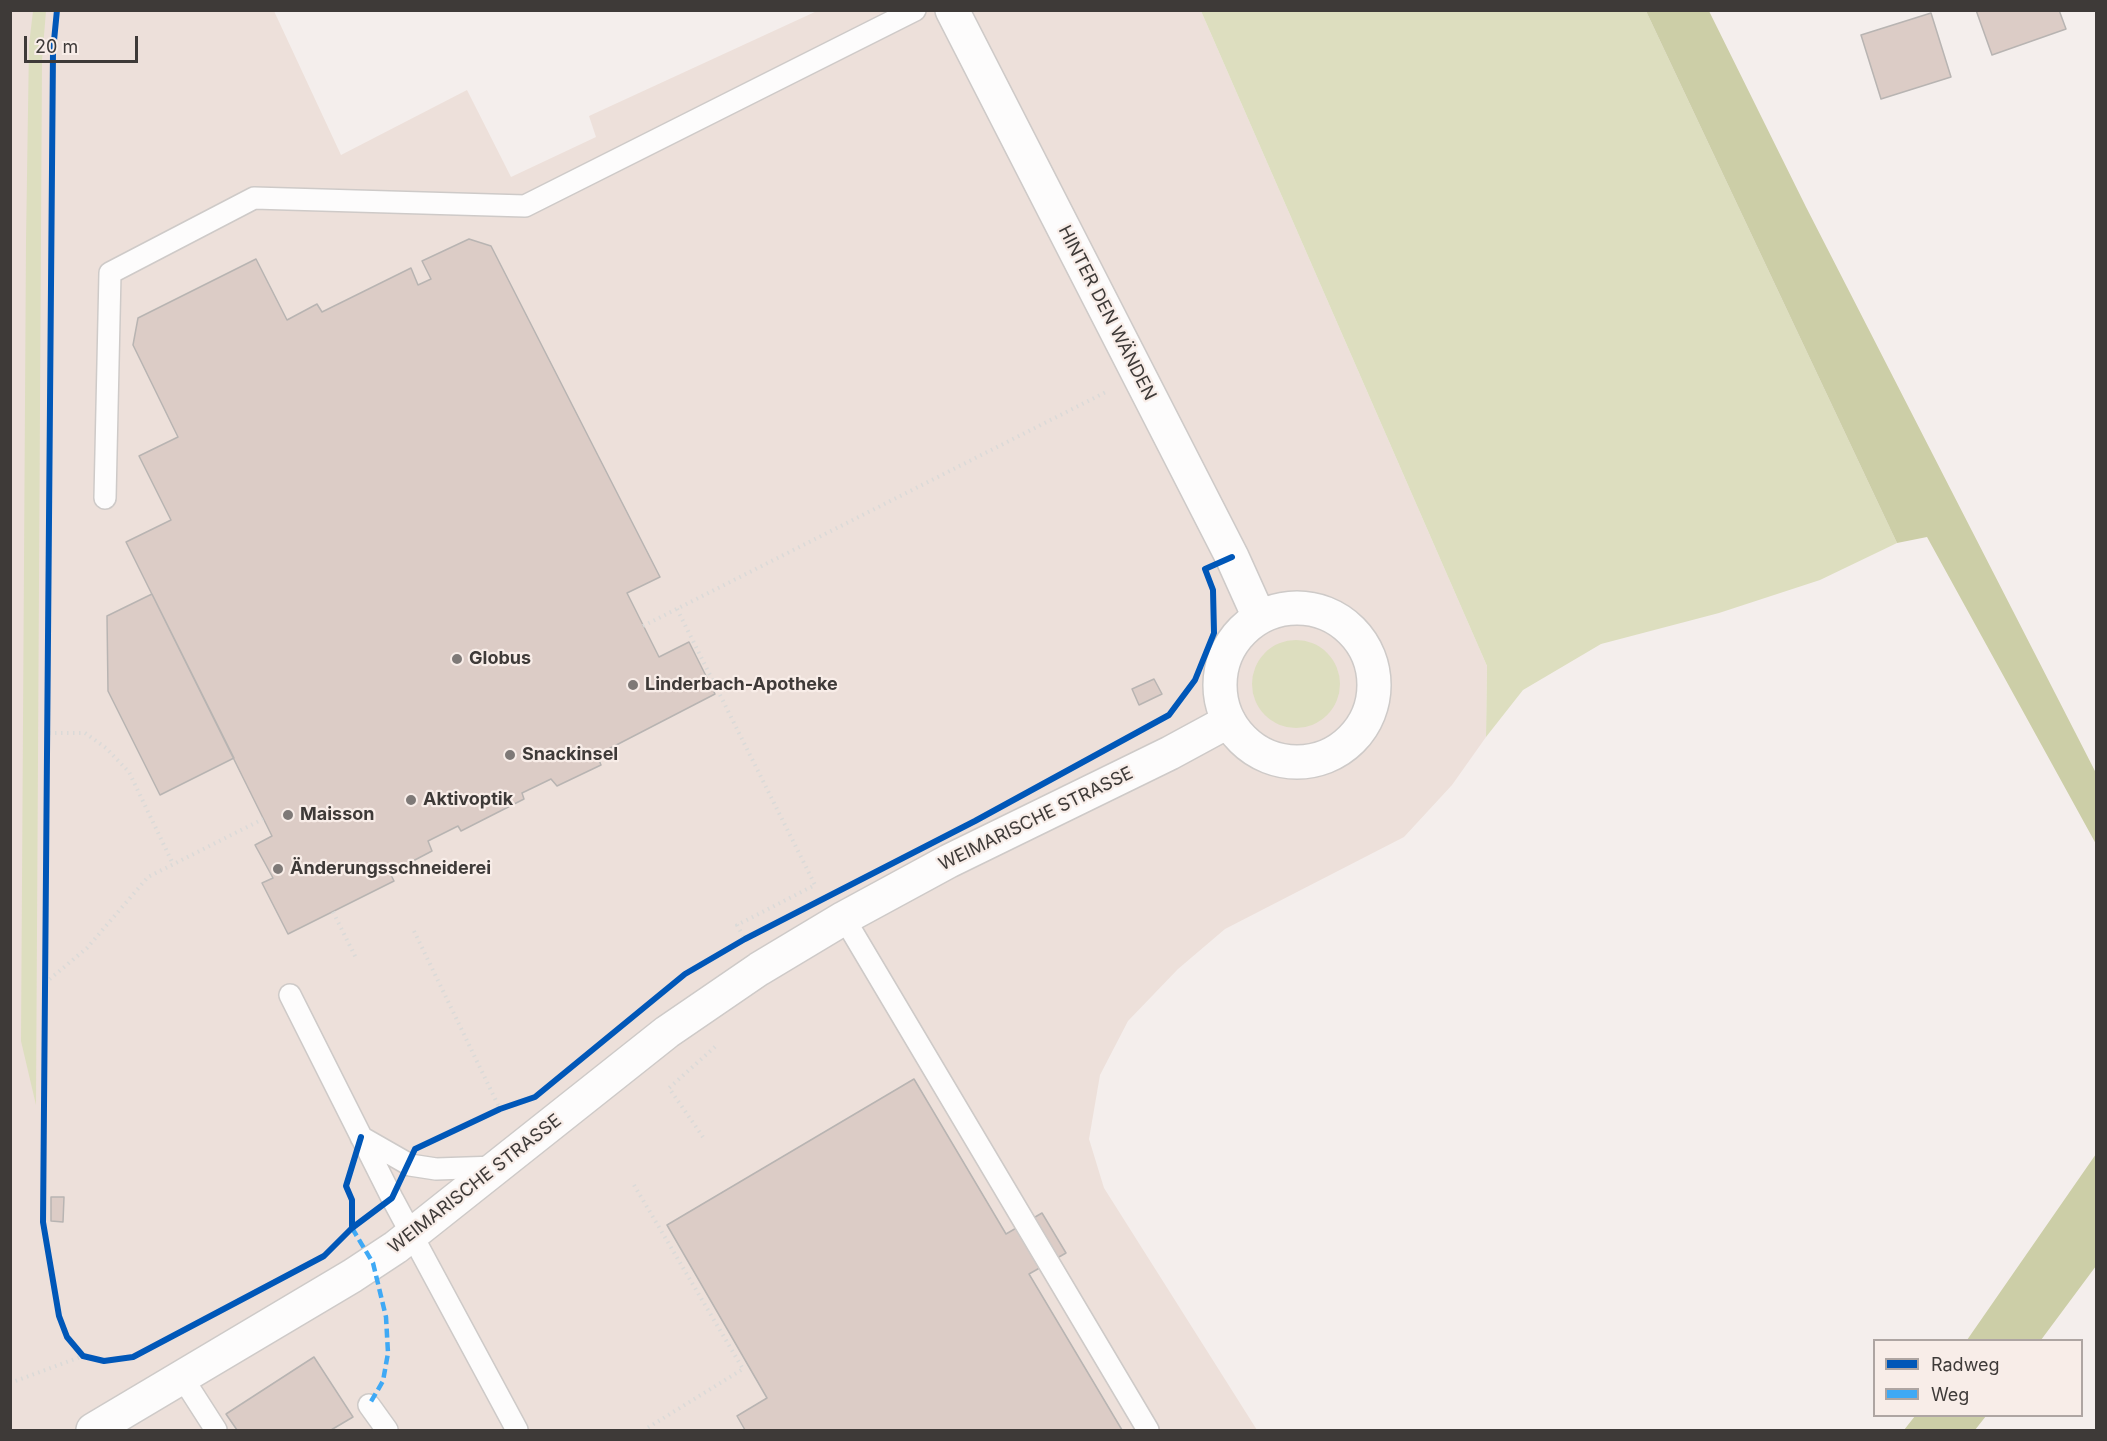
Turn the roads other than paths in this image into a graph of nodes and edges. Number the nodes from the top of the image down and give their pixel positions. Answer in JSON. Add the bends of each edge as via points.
{"nodes":[{"id":1,"x":915,"y":10,"type":"edge"},
{"id":2,"x":952,"y":10,"type":"edge"},
{"id":3,"x":105,"y":498,"type":"dead end"},
{"id":4,"x":1259,"y":617,"type":"junction"},
{"id":5,"x":1229,"y":721,"type":"junction"},
{"id":6,"x":844,"y":918,"type":"junction"},
{"id":7,"x":290,"y":995,"type":"dead end"},
{"id":8,"x":361,"y":1137,"type":"junction"},
{"id":9,"x":499,"y":1167,"type":"junction"},
{"id":10,"x":413,"y":1234,"type":"junction"},
{"id":11,"x":182,"y":1377,"type":"junction"},
{"id":12,"x":369,"y":1405,"type":"dead end"},
{"id":13,"x":383,"y":1429,"type":"edge"},
{"id":14,"x":93,"y":1431,"type":"edge"},
{"id":15,"x":216,"y":1431,"type":"edge"},
{"id":16,"x":517,"y":1431,"type":"edge"},
{"id":17,"x":1148,"y":1431,"type":"edge"}],
"edges":[{"from":1,"to":3,"type":"lane","via":[[525,206],[254,198],[110,273]]},
{"from":2,"to":4,"type":"street","name":"HINTER DEN WÄNDEN","via":[[1232,556]]},
{"from":4,"to":5,"type":"street","via":[[1227,651],[1220,675],[1221,699]]},
{"from":4,"to":5,"type":"street","via":[[1284,608],[1310,608],[1335,617],[1348,627],[1368,655],[1374,681],[1371,706],[1360,729],[1342,748],[1292,762],[1267,756],[1245,742]]},
{"from":5,"to":6,"type":"street","name":"WEIMARISCHE STRASSE"},
{"from":6,"to":9,"type":"street","name":"WEIMARISCHE STRASSE","via":[[705,1004]]},
{"from":6,"to":17,"type":"lane"},
{"from":7,"to":8,"type":"lane"},
{"from":8,"to":9,"type":"lane","via":[[410,1165],[436,1169]]},
{"from":8,"to":10,"type":"lane"},
{"from":9,"to":10,"type":"street","name":"WEIMARISCHE STRASSE"},
{"from":10,"to":11,"type":"street","name":"WEIMARISCHE STRASSE","via":[[352,1276]]},
{"from":10,"to":16,"type":"lane"},
{"from":11,"to":14,"type":"street","name":"WEIMARISCHE STRASSE"},
{"from":11,"to":15,"type":"lane"},
{"from":12,"to":13,"type":"lane"}]}
